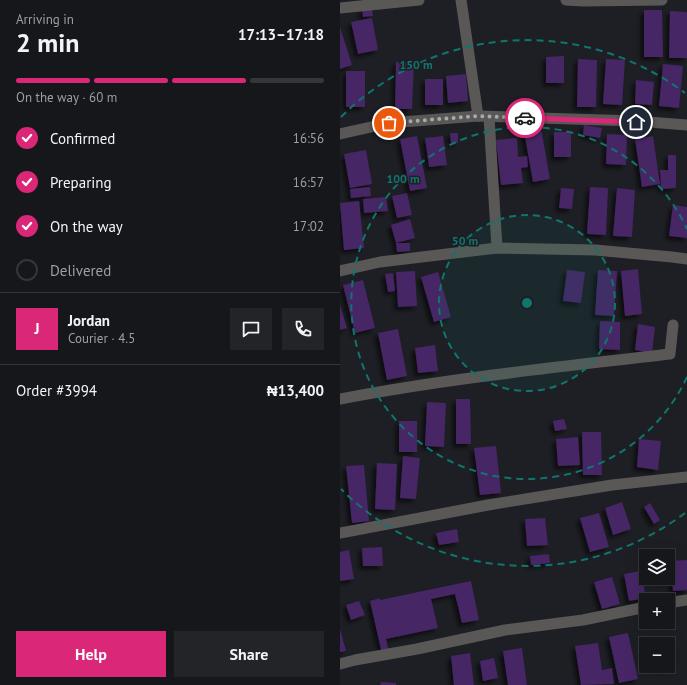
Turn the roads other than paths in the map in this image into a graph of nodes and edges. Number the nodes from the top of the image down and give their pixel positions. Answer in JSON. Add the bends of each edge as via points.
{"nodes":[{"id":1,"x":413,"y":0,"type":"edge"},
{"id":2,"x":461,"y":0,"type":"edge"},
{"id":3,"x":566,"y":0,"type":"edge"},
{"id":4,"x":662,"y":0,"type":"edge"},
{"id":5,"x":340,"y":8,"type":"edge"},
{"id":6,"x":478,"y":116,"type":"junction"},
{"id":7,"x":489,"y":116,"type":"junction"},
{"id":8,"x":687,"y":125,"type":"edge"},
{"id":9,"x":340,"y":134,"type":"edge"},
{"id":10,"x":497,"y":248,"type":"junction"},
{"id":11,"x":687,"y":259,"type":"edge"},
{"id":12,"x":340,"y":271,"type":"edge"},
{"id":13,"x":673,"y":325,"type":"dead end"},
{"id":14,"x":340,"y":399,"type":"edge"},
{"id":15,"x":687,"y":477,"type":"edge"},
{"id":16,"x":340,"y":533,"type":"edge"},
{"id":17,"x":687,"y":600,"type":"edge"},
{"id":18,"x":675,"y":602,"type":"edge"},
{"id":19,"x":639,"y":608,"type":"edge"},
{"id":20,"x":340,"y":664,"type":"edge"}],
"edges":[{"from":1,"to":5,"type":"street"},
{"from":2,"to":6,"type":"street"},
{"from":3,"to":4,"type":"street"},
{"from":6,"to":7,"type":"street"},
{"from":6,"to":9,"type":"street","via":[[389,123]]},
{"from":7,"to":8,"type":"street"},
{"from":7,"to":10,"type":"street"},
{"from":10,"to":11,"type":"street","via":[[595,250]]},
{"from":10,"to":12,"type":"street","via":[[380,262]]},
{"from":13,"to":14,"type":"street","via":[[670,354],[386,390]]},
{"from":15,"to":16,"type":"street","via":[[612,485],[488,505]]},
{"from":17,"to":18,"type":"street"},
{"from":19,"to":20,"type":"street","via":[[583,620],[505,630]]}]}
